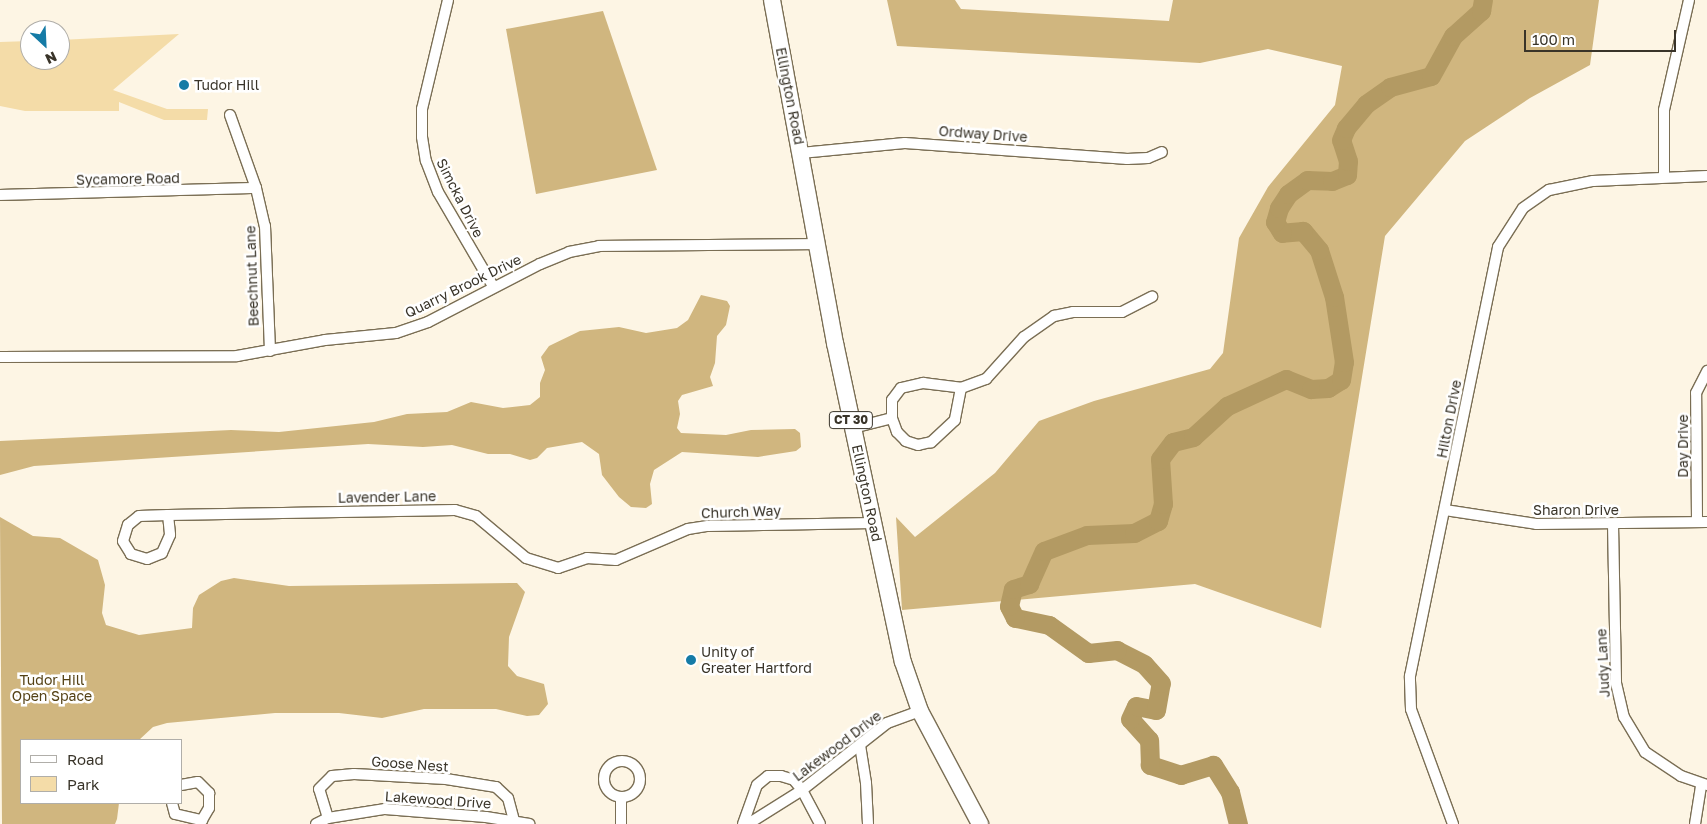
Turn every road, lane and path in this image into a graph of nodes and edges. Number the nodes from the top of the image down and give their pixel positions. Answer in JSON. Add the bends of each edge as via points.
{"nodes":[{"id":1,"x":448,"y":0,"type":"edge"},
{"id":2,"x":772,"y":0,"type":"edge"},
{"id":3,"x":1689,"y":0,"type":"edge"},
{"id":4,"x":230,"y":116,"type":"dead end"},
{"id":5,"x":1162,"y":152,"type":"dead end"},
{"id":6,"x":801,"y":153,"type":"junction"},
{"id":7,"x":1664,"y":176,"type":"junction"},
{"id":8,"x":1707,"y":176,"type":"edge"},
{"id":9,"x":256,"y":188,"type":"junction"},
{"id":10,"x":0,"y":196,"type":"edge"},
{"id":11,"x":818,"y":244,"type":"junction"},
{"id":12,"x":492,"y":286,"type":"junction"},
{"id":13,"x":1152,"y":297,"type":"dead end"},
{"id":14,"x":270,"y":351,"type":"junction"},
{"id":15,"x":0,"y":357,"type":"edge"},
{"id":16,"x":1707,"y":372,"type":"edge"},
{"id":17,"x":961,"y":388,"type":"junction"},
{"id":18,"x":892,"y":418,"type":"junction"},
{"id":19,"x":853,"y":428,"type":"junction"},
{"id":20,"x":1445,"y":510,"type":"junction"},
{"id":21,"x":168,"y":515,"type":"junction"},
{"id":22,"x":1702,"y":521,"type":"edge"},
{"id":23,"x":873,"y":523,"type":"junction"},
{"id":24,"x":1612,"y":524,"type":"junction"},
{"id":25,"x":587,"y":558,"type":"joint"},
{"id":26,"x":920,"y":711,"type":"junction"},
{"id":27,"x":860,"y":745,"type":"junction"},
{"id":28,"x":182,"y":785,"type":"edge"},
{"id":29,"x":1704,"y":785,"type":"edge"},
{"id":30,"x":802,"y":790,"type":"junction"},
{"id":31,"x":621,"y":799,"type":"dead end"},
{"id":32,"x":172,"y":804,"type":"edge"},
{"id":33,"x":432,"y":812,"type":"junction"},
{"id":34,"x":328,"y":818,"type":"junction"},
{"id":35,"x":514,"y":820,"type":"junction"},
{"id":36,"x":203,"y":822,"type":"edge"},
{"id":37,"x":316,"y":824,"type":"edge"},
{"id":38,"x":432,"y":824,"type":"edge"},
{"id":39,"x":529,"y":824,"type":"edge"},
{"id":40,"x":621,"y":824,"type":"edge"},
{"id":41,"x":743,"y":824,"type":"edge"},
{"id":42,"x":748,"y":824,"type":"edge"},
{"id":43,"x":820,"y":824,"type":"edge"},
{"id":44,"x":868,"y":824,"type":"edge"},
{"id":45,"x":980,"y":824,"type":"edge"},
{"id":46,"x":1453,"y":824,"type":"edge"},
{"id":47,"x":1695,"y":824,"type":"edge"}],
"edges":[{"from":1,"to":12,"type":"street","name":"Simcka Drive","via":[[422,109],[422,137],[426,162],[438,192]]},
{"from":2,"to":6,"type":"main road","name":"Ellington Road","number":"CT 30"},
{"from":3,"to":7,"type":"street","via":[[1664,110]]},
{"from":4,"to":9,"type":"street","name":"Beechnut Lane"},
{"from":5,"to":6,"type":"street","name":"Ordway Drive","via":[[1148,158],[1127,159],[905,143]]},
{"from":6,"to":11,"type":"main road","name":"Ellington Road","number":"CT 30"},
{"from":7,"to":8,"type":"street","name":"Hilton Drive"},
{"from":7,"to":20,"type":"street","name":"Hilton Drive","via":[[1593,181],[1555,188],[1534,198],[1514,218],[1498,247],[1492,268]]},
{"from":9,"to":10,"type":"street","name":"Sycamore Road"},
{"from":9,"to":14,"type":"street","name":"Beechnut Lane","via":[[265,226]]},
{"from":11,"to":12,"type":"street","name":"Quarry Brook Drive","via":[[599,246],[569,252]]},
{"from":11,"to":19,"type":"main road","name":"Ellington Road","number":"CT 30"},
{"from":12,"to":14,"type":"street","name":"Quarry Brook Drive","via":[[428,322],[396,333],[325,340]]},
{"from":13,"to":17,"type":"street","via":[[1122,312],[1073,312],[1054,316],[1024,337],[986,379]]},
{"from":14,"to":15,"type":"street","name":"Quarry Brook Drive","via":[[237,356]]},
{"from":16,"to":22,"type":"street","name":"Day Drive","via":[[1696,393]]},
{"from":17,"to":18,"type":"street","via":[[922,383],[901,388],[892,400]]},
{"from":17,"to":18,"type":"street","via":[[955,420],[931,442],[918,445],[906,441],[897,432]]},
{"from":18,"to":19,"type":"street"},
{"from":19,"to":23,"type":"main road","name":"Ellington Road","number":"CT 30"},
{"from":20,"to":24,"type":"street","name":"Sharon Drive","via":[[1515,523]]},
{"from":20,"to":46,"type":"street","name":"Hilton Drive","via":[[1409,693],[1417,728]]},
{"from":21,"to":21,"type":"street","name":"Lavender Lane","via":[[139,516],[128,526],[123,541],[131,554],[147,559],[162,553],[170,535]]},
{"from":21,"to":25,"type":"street","name":"Lavender Lane","via":[[455,510],[476,516],[526,558],[545,566],[566,567]]},
{"from":22,"to":24,"type":"street","name":"Sharon Drive"},
{"from":23,"to":25,"type":"street","name":"Church Way","via":[[708,526],[688,529],[616,560]]},
{"from":23,"to":26,"type":"main road","name":"Ellington Road","number":"CT 30","via":[[902,662]]},
{"from":24,"to":29,"type":"street","name":"Judy Lane","via":[[1616,683],[1624,717],[1645,752],[1660,764]]},
{"from":26,"to":27,"type":"street","name":"Lakewood Drive","via":[[887,723]]},
{"from":26,"to":45,"type":"main road","name":"Ellington Road","number":"CT 30"},
{"from":27,"to":30,"type":"street","name":"Lakewood Drive"},
{"from":27,"to":44,"type":"street"},
{"from":28,"to":36,"type":"street","via":[[198,782],[208,793],[209,808]]},
{"from":29,"to":47,"type":"street"},
{"from":30,"to":41,"type":"street","via":[[794,780],[768,776],[757,785]]},
{"from":30,"to":42,"type":"street","name":"Lakewood Drive"},
{"from":30,"to":43,"type":"street"},
{"from":31,"to":40,"type":"street"},
{"from":32,"to":36,"type":"street","via":[[175,814]]},
{"from":33,"to":34,"type":"street","name":"Lakewood Drive","via":[[385,809]]},
{"from":33,"to":35,"type":"street","name":"Lakewood Drive"},
{"from":33,"to":38,"type":"street"},
{"from":34,"to":35,"type":"street","name":"Goose Nest","via":[[319,789],[332,776],[354,774],[446,779],[496,787],[508,798]]},
{"from":34,"to":37,"type":"street","name":"Lakewood Drive"},
{"from":35,"to":39,"type":"street","name":"Lakewood Drive"}]}
